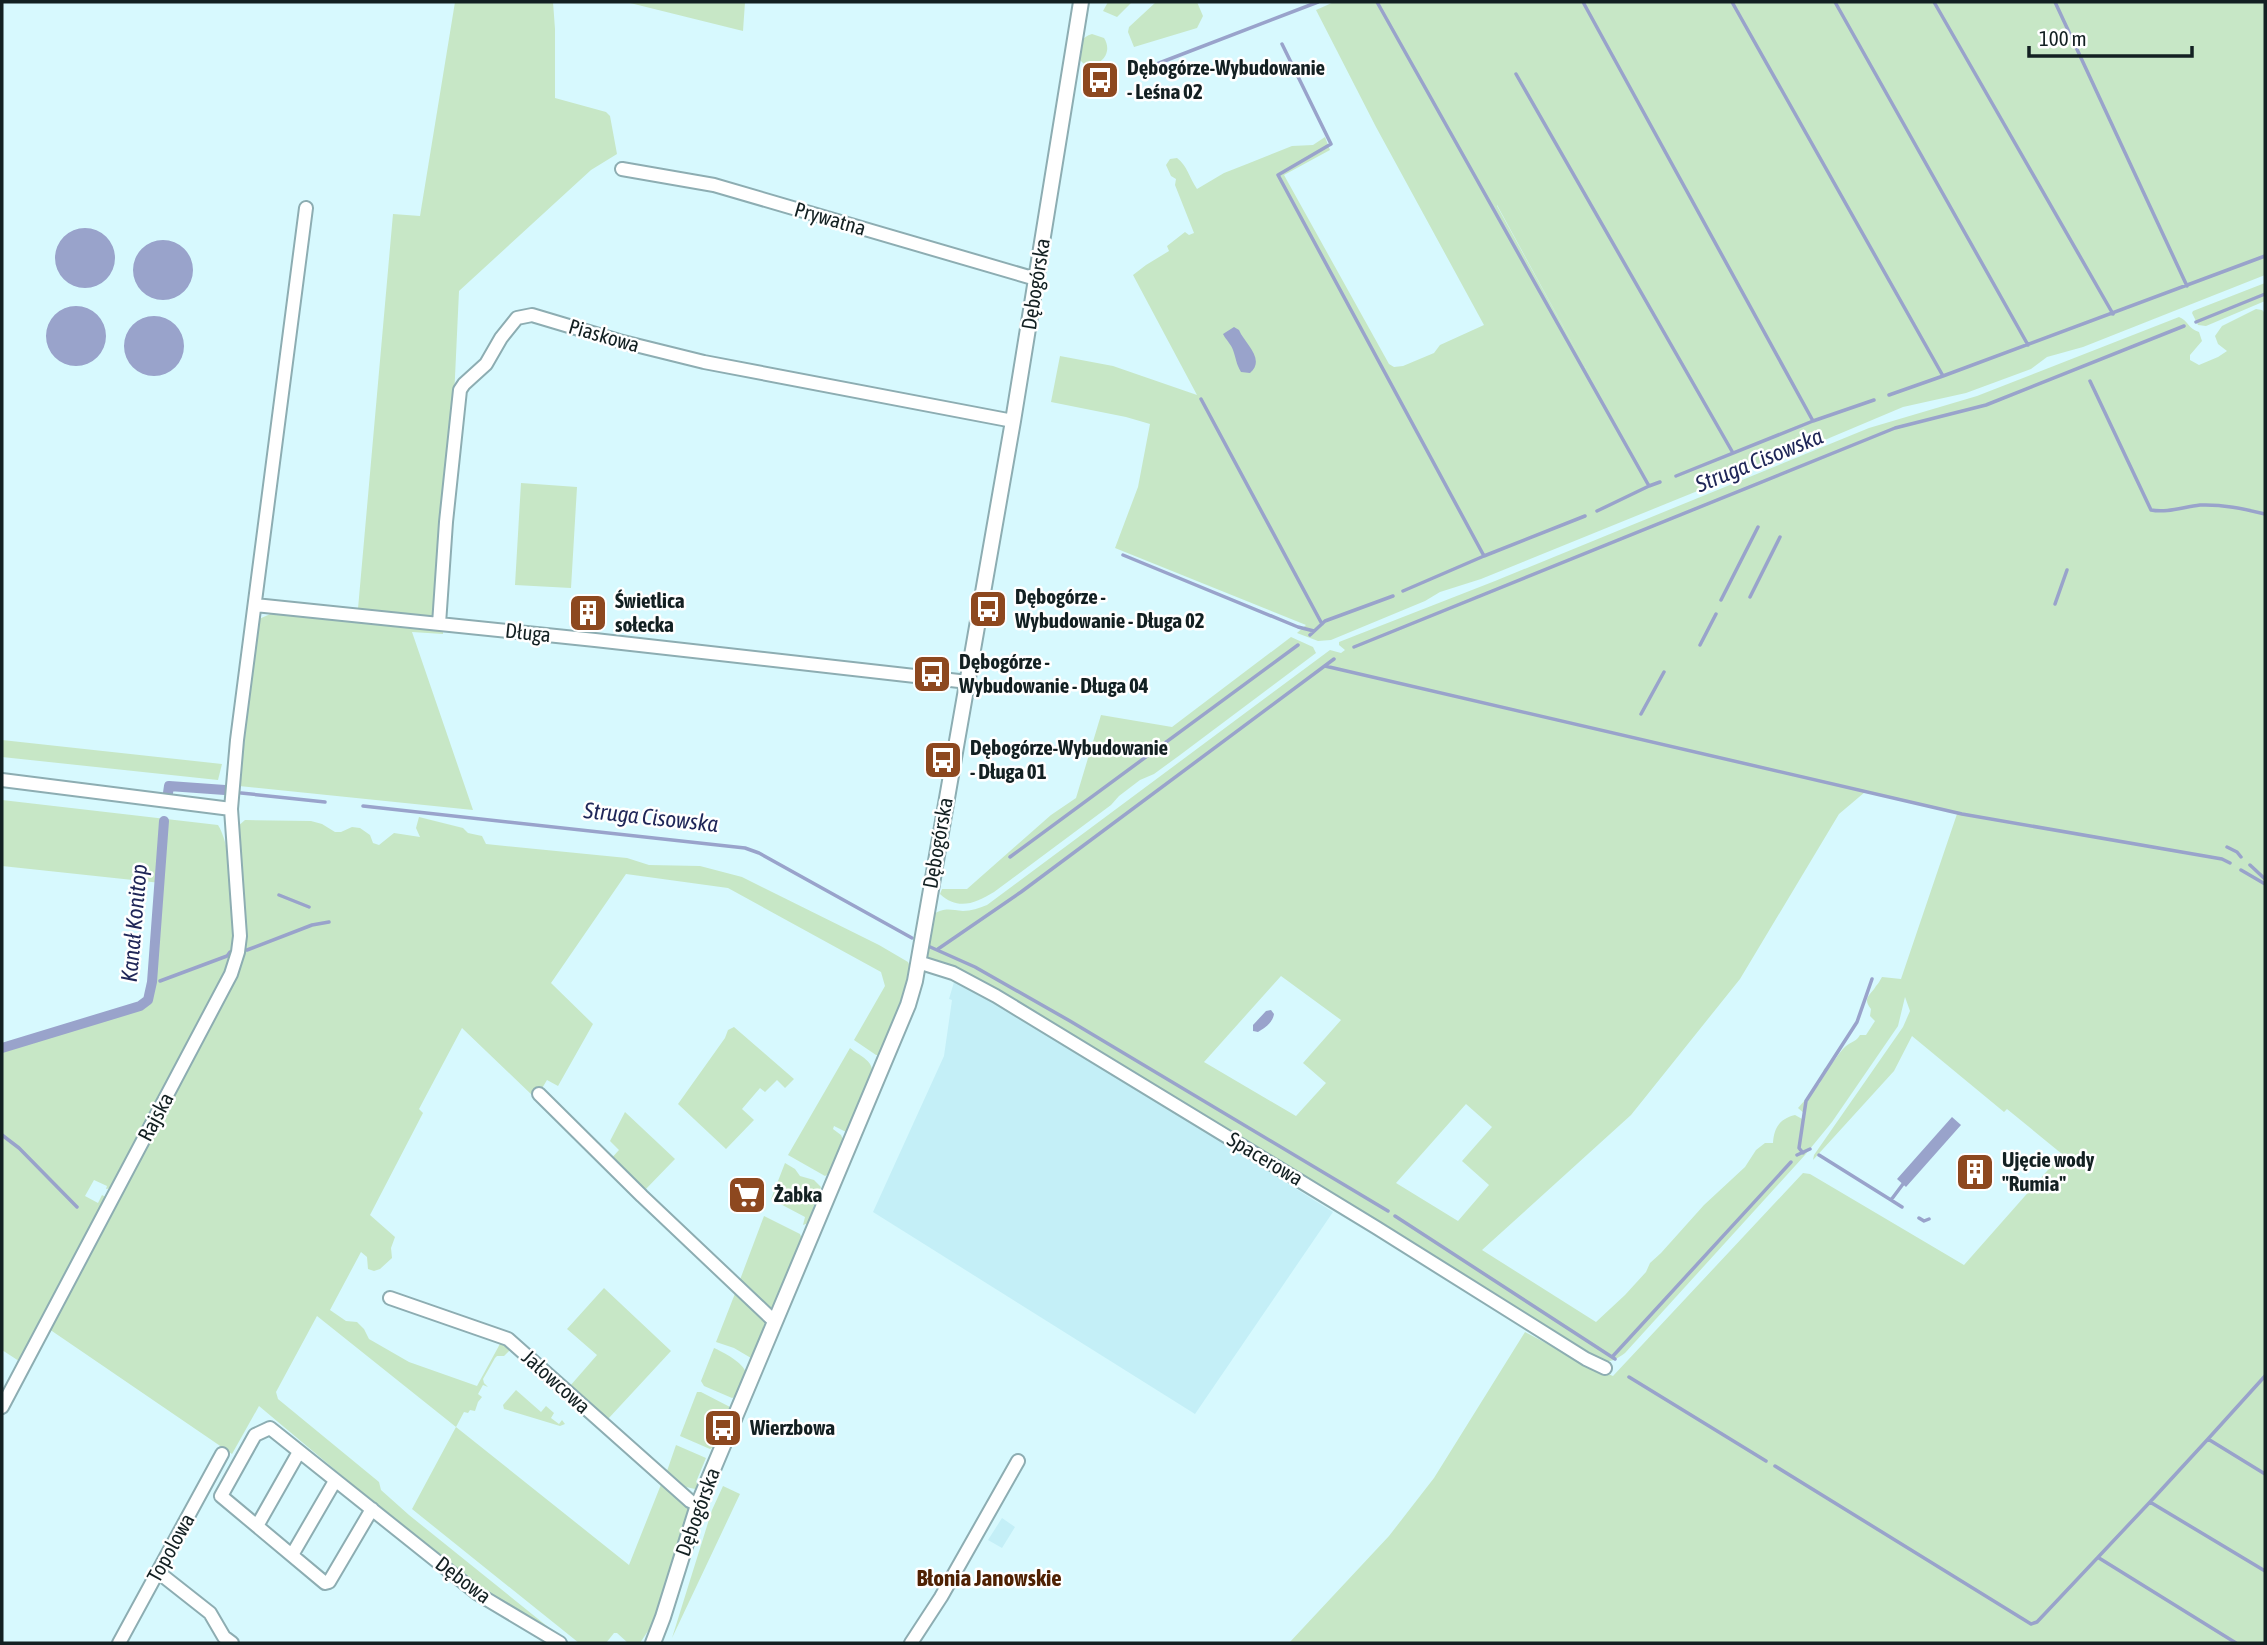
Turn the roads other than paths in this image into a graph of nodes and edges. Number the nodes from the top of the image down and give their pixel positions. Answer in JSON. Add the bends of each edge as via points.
{"nodes":[{"id":1,"x":1082,"y":2,"type":"edge"},
{"id":2,"x":622,"y":169,"type":"dead end"},
{"id":3,"x":306,"y":208,"type":"dead end"},
{"id":4,"x":1037,"y":279,"type":"junction"},
{"id":5,"x":1013,"y":421,"type":"junction"},
{"id":6,"x":255,"y":605,"type":"junction"},
{"id":7,"x":439,"y":624,"type":"junction"},
{"id":8,"x":968,"y":682,"type":"junction"},
{"id":9,"x":2,"y":780,"type":"edge"},
{"id":10,"x":231,"y":809,"type":"junction"},
{"id":11,"x":918,"y":962,"type":"junction"},
{"id":12,"x":539,"y":1094,"type":"dead end"},
{"id":13,"x":390,"y":1298,"type":"dead end"},
{"id":14,"x":774,"y":1321,"type":"junction"},
{"id":15,"x":1605,"y":1368,"type":"dead end"},
{"id":16,"x":2,"y":1408,"type":"edge"},
{"id":17,"x":299,"y":1452,"type":"junction"},
{"id":18,"x":222,"y":1454,"type":"dead end"},
{"id":19,"x":1018,"y":1461,"type":"dead end"},
{"id":20,"x":335,"y":1481,"type":"junction"},
{"id":21,"x":698,"y":1505,"type":"junction"},
{"id":22,"x":372,"y":1510,"type":"junction"},
{"id":23,"x":257,"y":1526,"type":"junction"},
{"id":24,"x":292,"y":1555,"type":"junction"},
{"id":25,"x":158,"y":1572,"type":"junction"},
{"id":26,"x":119,"y":1643,"type":"edge"},
{"id":27,"x":232,"y":1643,"type":"edge"},
{"id":28,"x":560,"y":1643,"type":"edge"},
{"id":29,"x":653,"y":1643,"type":"edge"},
{"id":30,"x":911,"y":1643,"type":"edge"}],
"edges":[{"from":1,"to":4,"type":"street","name":"Dębogórska"},
{"from":2,"to":4,"type":"street","name":"Prywatna","via":[[714,185]]},
{"from":3,"to":6,"type":"street"},
{"from":4,"to":5,"type":"street","name":"Dębogórska"},
{"from":5,"to":7,"type":"street","name":"Piaskowa","via":[[704,362],[532,315],[517,318],[486,364],[460,390]]},
{"from":5,"to":8,"type":"street","name":"Dębogórska"},
{"from":6,"to":7,"type":"street","name":"Długa"},
{"from":6,"to":10,"type":"street"},
{"from":7,"to":8,"type":"street","name":"Długa"},
{"from":8,"to":11,"type":"street","name":"Dębogórska"},
{"from":9,"to":10,"type":"street"},
{"from":10,"to":16,"type":"street","name":"Rajska","via":[[240,936],[231,974]]},
{"from":11,"to":14,"type":"street","name":"Dębogórska","via":[[908,1004]]},
{"from":11,"to":15,"type":"street","name":"Spacerowa","via":[[953,973],[996,996]]},
{"from":12,"to":14,"type":"street"},
{"from":13,"to":21,"type":"street","name":"Jałowcowa","via":[[508,1339]]},
{"from":14,"to":21,"type":"street","name":"Dębogórska"},
{"from":17,"to":20,"type":"street","name":"Dębowa"},
{"from":17,"to":23,"type":"street"},
{"from":17,"to":23,"type":"street","name":"Dębowa","via":[[270,1428],[255,1435],[221,1496]]},
{"from":18,"to":25,"type":"street","name":"Topolowa"},
{"from":19,"to":30,"type":"street"},
{"from":20,"to":22,"type":"street","name":"Dębowa"},
{"from":20,"to":24,"type":"street"},
{"from":21,"to":29,"type":"street","name":"Dębogórska"},
{"from":22,"to":24,"type":"street","name":"Dębowa","via":[[329,1582]]},
{"from":22,"to":28,"type":"street","name":"Dębowa","via":[[478,1594]]},
{"from":23,"to":24,"type":"street","name":"Dębowa"},
{"from":25,"to":26,"type":"street","name":"Topolowa"},
{"from":25,"to":27,"type":"street","via":[[209,1614]]}]}
